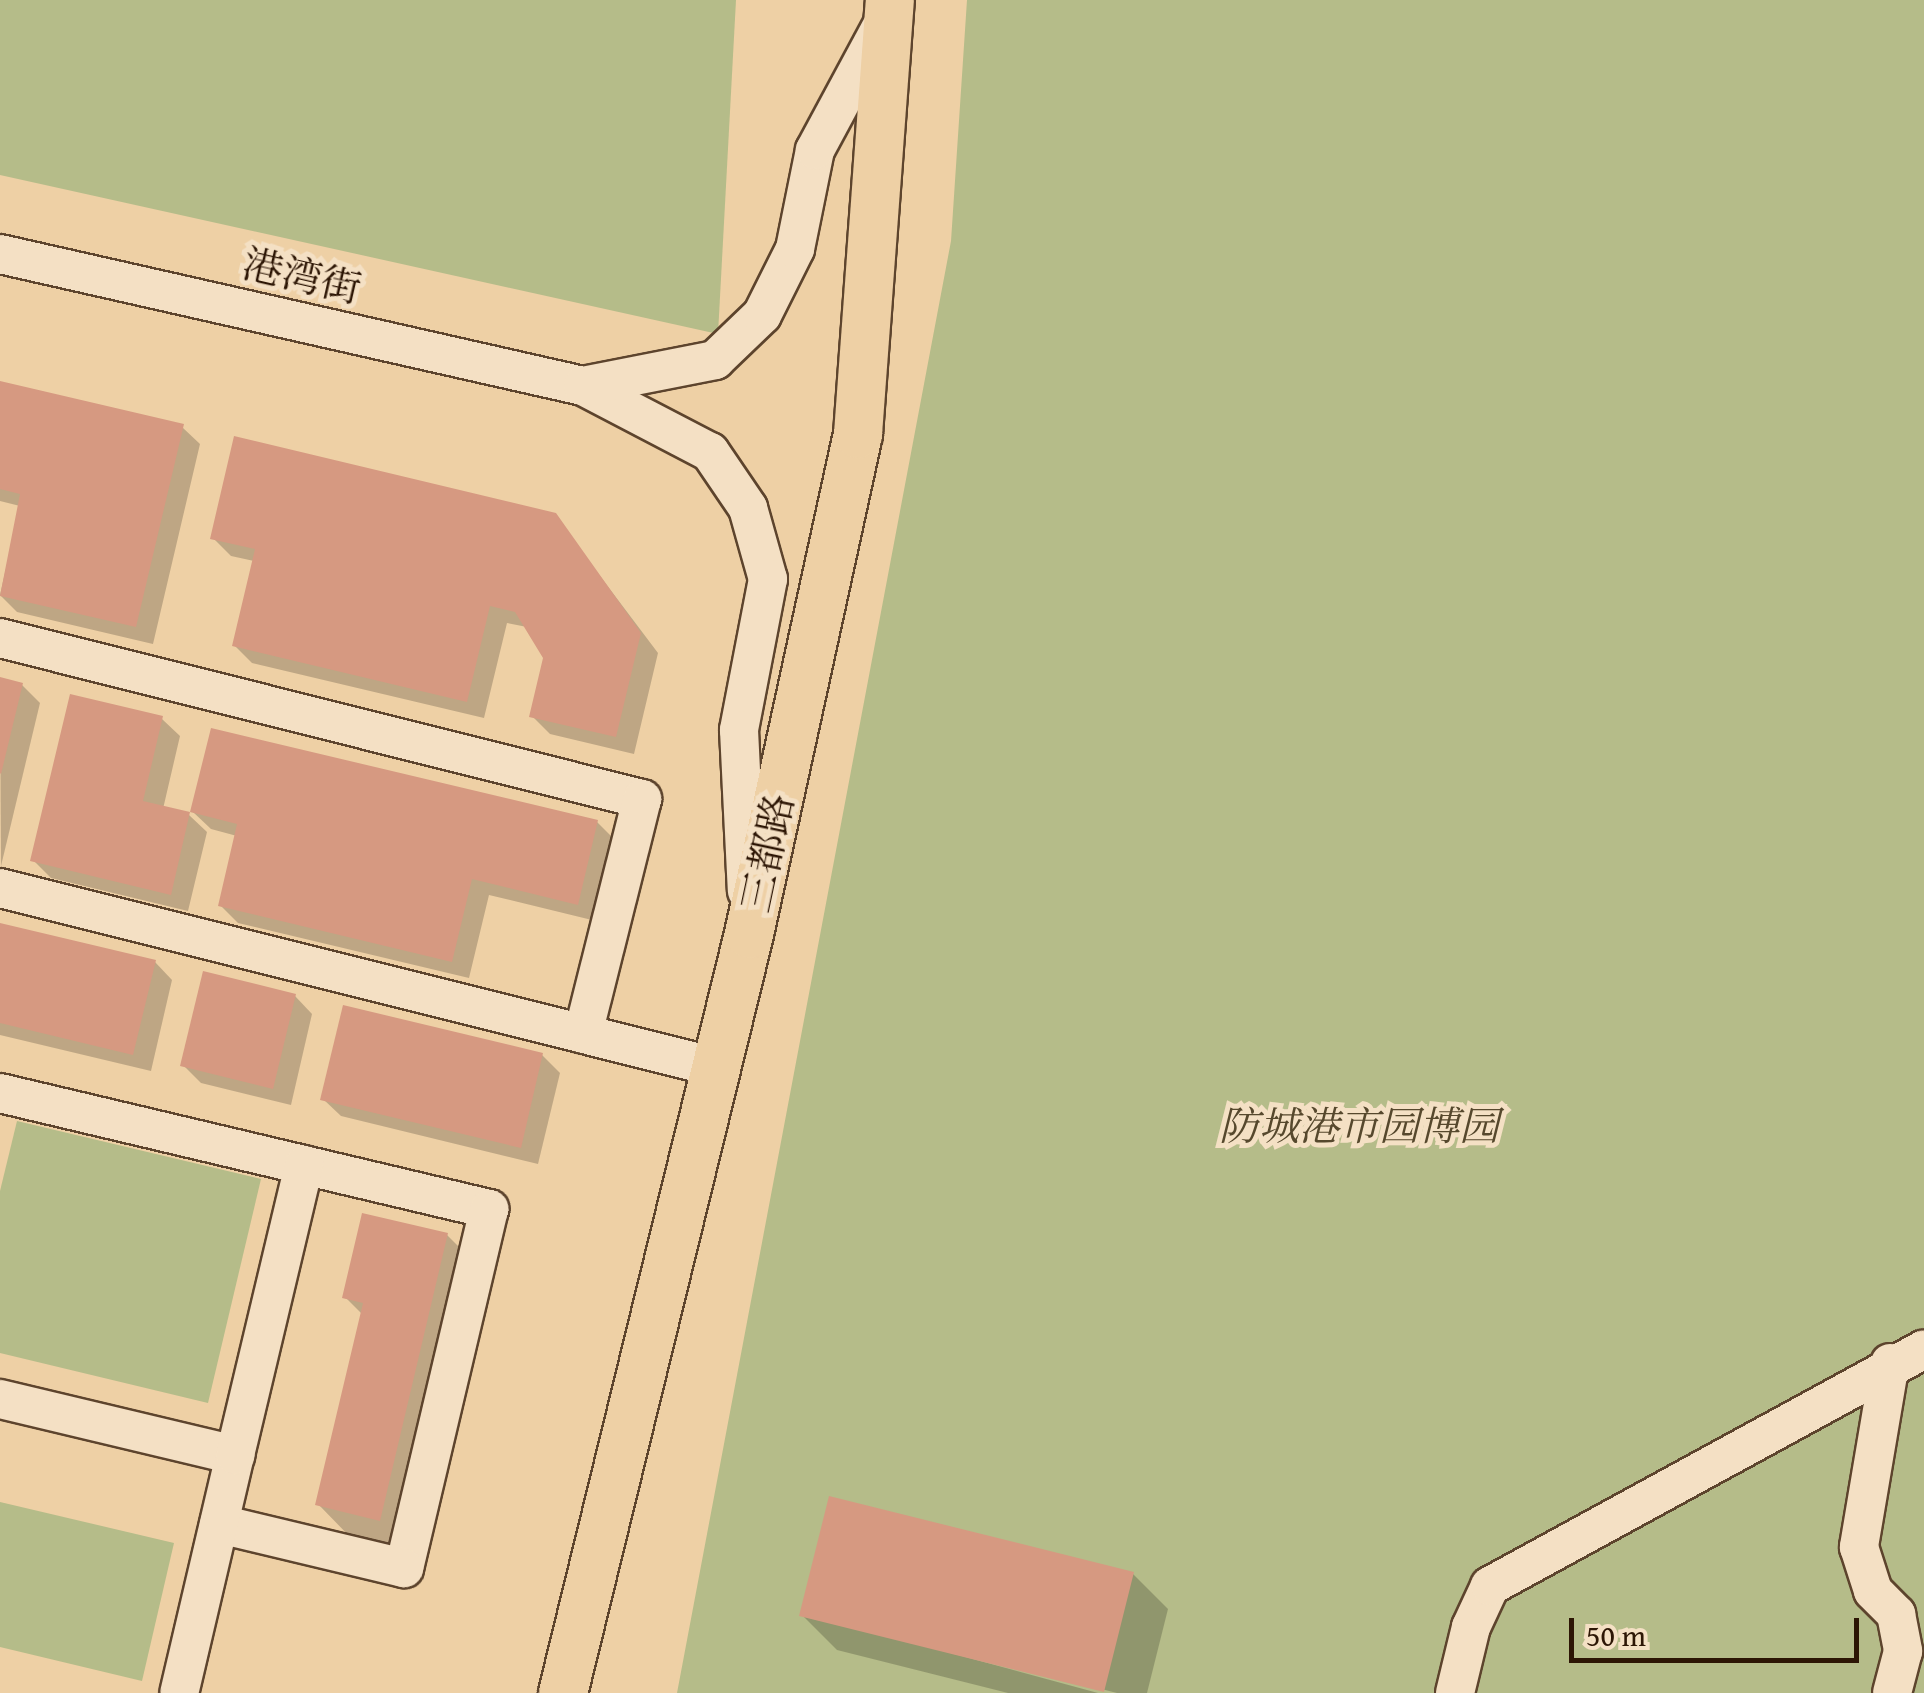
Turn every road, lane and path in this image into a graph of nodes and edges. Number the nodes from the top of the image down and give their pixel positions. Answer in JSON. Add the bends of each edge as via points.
{"nodes":[{"id":1,"x":890,"y":6,"type":"edge"},
{"id":2,"x":0,"y":254,"type":"edge"},
{"id":3,"x":583,"y":386,"type":"junction"},
{"id":4,"x":0,"y":638,"type":"edge"},
{"id":5,"x":0,"y":888,"type":"edge"},
{"id":6,"x":749,"y":934,"type":"junction"},
{"id":7,"x":582,"y":1034,"type":"junction"},
{"id":8,"x":716,"y":1067,"type":"junction"},
{"id":9,"x":0,"y":1093,"type":"edge"},
{"id":10,"x":304,"y":1165,"type":"junction"},
{"id":11,"x":1907,"y":1356,"type":"edge"},
{"id":12,"x":0,"y":1399,"type":"edge"},
{"id":13,"x":235,"y":1456,"type":"junction"},
{"id":14,"x":219,"y":1524,"type":"junction"},
{"id":15,"x":178,"y":1693,"type":"edge"},
{"id":16,"x":563,"y":1693,"type":"edge"},
{"id":17,"x":1454,"y":1693,"type":"edge"},
{"id":18,"x":1892,"y":1693,"type":"edge"}],
"edges":[{"from":1,"to":3,"type":"street","via":[[815,150],[795,249],[762,315],[715,360]]},
{"from":1,"to":6,"type":"main road","name":"三都路","via":[[858,434]]},
{"from":2,"to":3,"type":"street","name":"港湾街"},
{"from":3,"to":6,"type":"street","via":[[710,452],[748,508],[768,580],[739,730]]},
{"from":4,"to":7,"type":"street","via":[[642,799]]},
{"from":5,"to":7,"type":"street"},
{"from":6,"to":8,"type":"main road","name":"三都路"},
{"from":7,"to":8,"type":"street"},
{"from":8,"to":16,"type":"main road","name":"三都路"},
{"from":9,"to":10,"type":"street"},
{"from":10,"to":13,"type":"street"},
{"from":10,"to":14,"type":"street","via":[[490,1209],[404,1568]]},
{"from":11,"to":17,"type":"street","via":[[1490,1586],[1470,1626]]},
{"from":11,"to":18,"type":"street","via":[[1859,1547],[1873,1591],[1896,1614],[1903,1651]]},
{"from":12,"to":13,"type":"street"},
{"from":13,"to":14,"type":"street"},
{"from":14,"to":15,"type":"street"}]}
